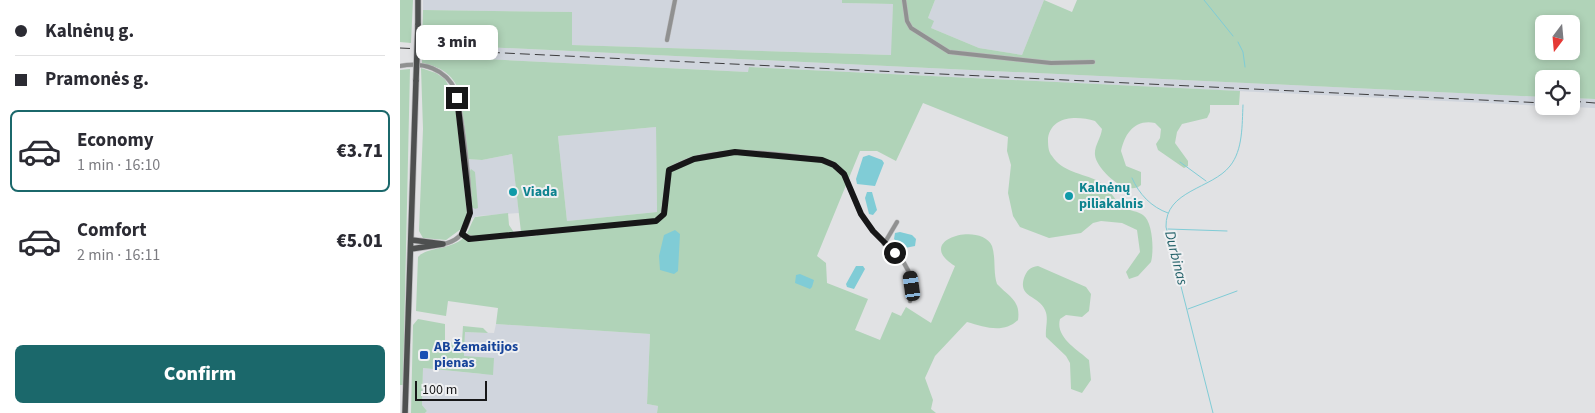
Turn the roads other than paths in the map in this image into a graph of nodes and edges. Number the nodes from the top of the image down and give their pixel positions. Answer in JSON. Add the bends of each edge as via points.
{"nodes":[{"id":1,"x":418,"y":0,"type":"edge"},
{"id":2,"x":674,"y":0,"type":"edge"},
{"id":3,"x":904,"y":0,"type":"edge"},
{"id":4,"x":667,"y":40,"type":"dead end"},
{"id":5,"x":1094,"y":62,"type":"dead end"},
{"id":6,"x":400,"y":66,"type":"edge"},
{"id":7,"x":897,"y":222,"type":"dead end"},
{"id":8,"x":462,"y":234,"type":"junction"},
{"id":9,"x":412,"y":240,"type":"junction"},
{"id":10,"x":444,"y":244,"type":"junction"},
{"id":11,"x":884,"y":244,"type":"junction"},
{"id":12,"x":411,"y":249,"type":"junction"},
{"id":13,"x":910,"y":300,"type":"dead end"},
{"id":14,"x":405,"y":413,"type":"edge"}],
"edges":[{"from":1,"to":9,"type":"main road","bridge":true},
{"from":2,"to":4,"type":"street"},
{"from":3,"to":5,"type":"street","via":[[907,20],[912,28],[949,52],[1051,63]]},
{"from":6,"to":8,"type":"street","via":[[422,65],[437,70],[449,78],[456,91],[470,213]]},
{"from":7,"to":11,"type":"street"},
{"from":8,"to":10,"type":"street"},
{"from":8,"to":11,"type":"street","via":[[474,239],[656,221],[664,214],[669,170],[694,159],[735,152],[814,159],[834,165],[844,174],[861,214]]},
{"from":9,"to":10,"type":"main road"},
{"from":9,"to":12,"type":"main road"},
{"from":10,"to":12,"type":"main road"},
{"from":11,"to":13,"type":"street","via":[[904,262],[910,274]]},
{"from":12,"to":14,"type":"main road"}]}
